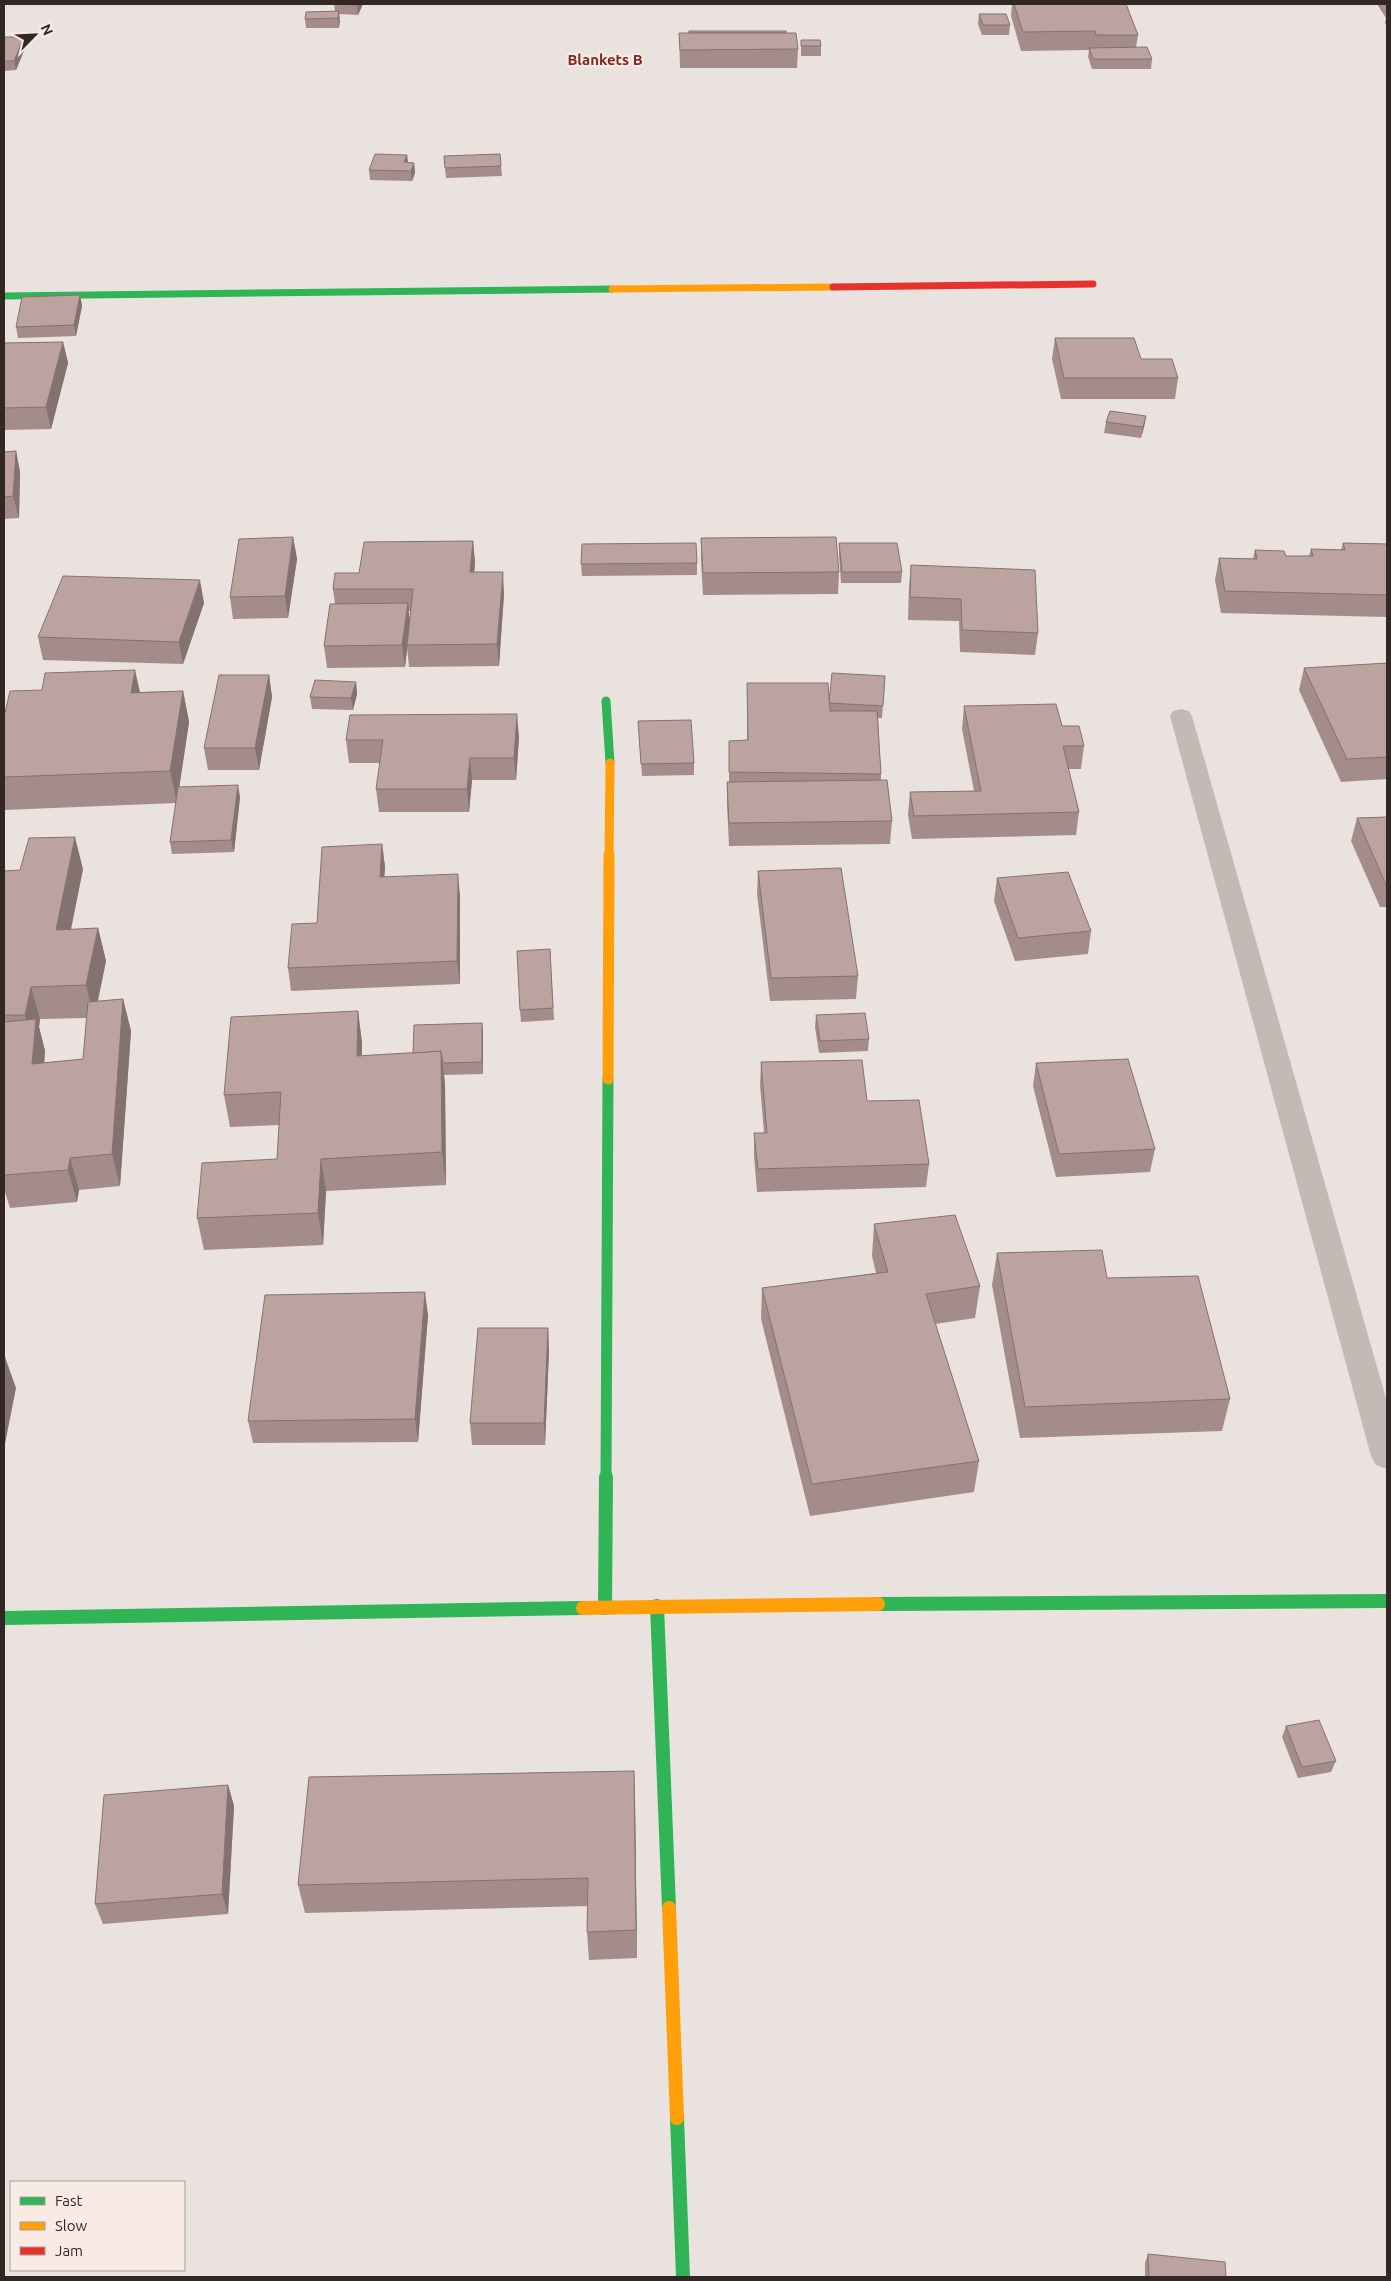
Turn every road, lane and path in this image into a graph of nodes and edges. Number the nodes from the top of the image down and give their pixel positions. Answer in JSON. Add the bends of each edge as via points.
{"nodes":[{"id":1,"x":1093,"y":284,"type":"dead end"},
{"id":2,"x":4,"y":296,"type":"edge"},
{"id":3,"x":606,"y":701,"type":"dead end"},
{"id":4,"x":1181,"y":716,"type":"dead end"},
{"id":5,"x":1387,"y":1456,"type":"edge"},
{"id":6,"x":1387,"y":1602,"type":"edge"},
{"id":7,"x":658,"y":1606,"type":"junction"},
{"id":8,"x":605,"y":1608,"type":"junction"},
{"id":9,"x":4,"y":1618,"type":"edge"},
{"id":10,"x":683,"y":2277,"type":"edge"}],
"edges":[{"from":1,"to":2,"type":"street"},
{"from":3,"to":8,"type":"street","via":[[610,763]]},
{"from":4,"to":5,"type":"lane"},
{"from":6,"to":7,"type":"street"},
{"from":7,"to":8,"type":"street"},
{"from":7,"to":10,"type":"street"},
{"from":8,"to":9,"type":"street"}]}
